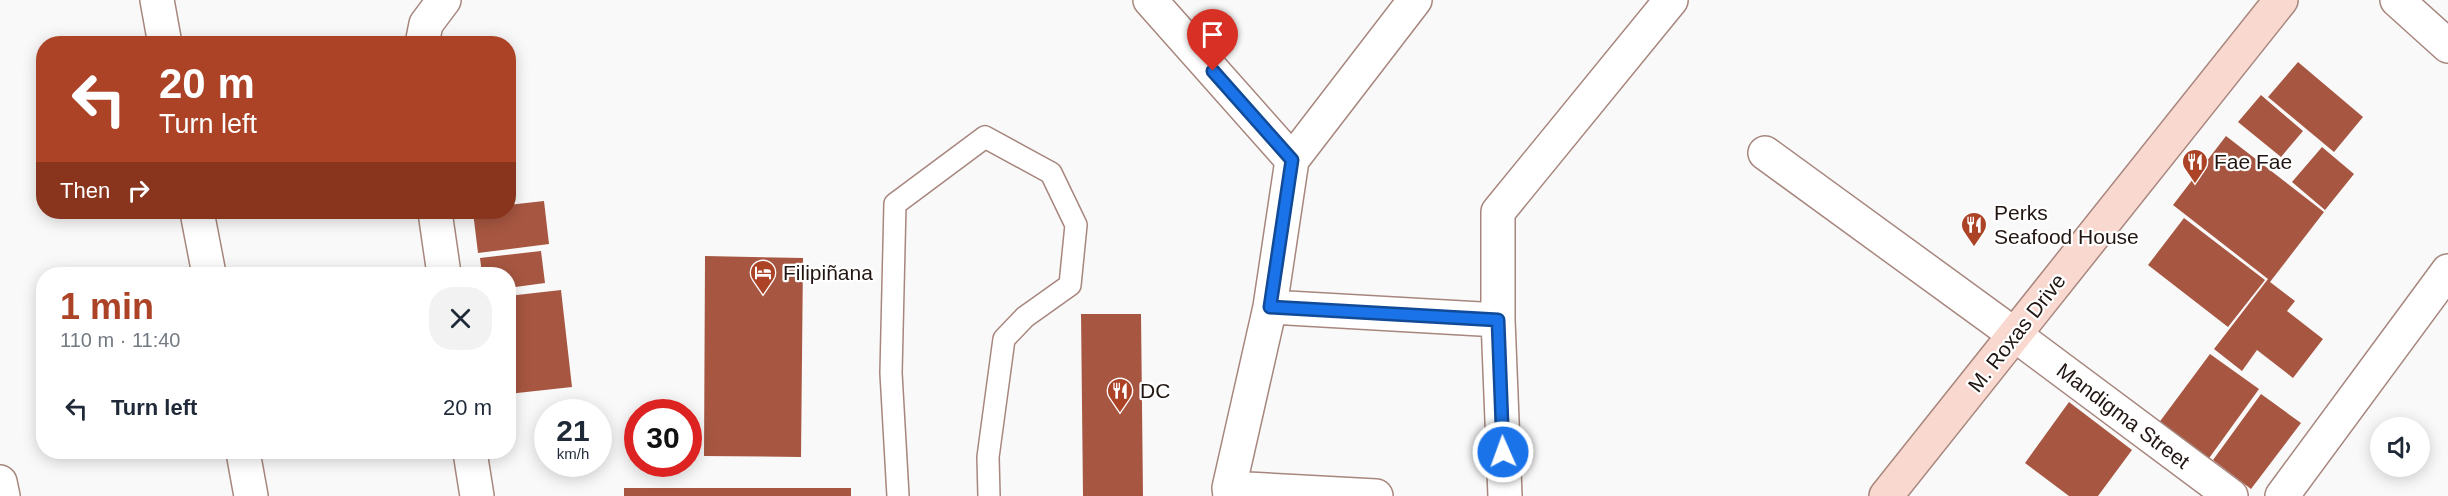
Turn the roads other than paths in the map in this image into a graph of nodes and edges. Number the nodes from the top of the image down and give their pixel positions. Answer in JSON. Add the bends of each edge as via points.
{"nodes":[{"id":1,"x":157,"y":0,"type":"edge"},
{"id":2,"x":444,"y":0,"type":"edge"},
{"id":3,"x":1150,"y":0,"type":"edge"},
{"id":4,"x":1415,"y":0,"type":"edge"},
{"id":5,"x":1671,"y":0,"type":"edge"},
{"id":6,"x":2281,"y":0,"type":"edge"},
{"id":7,"x":2397,"y":0,"type":"edge"},
{"id":8,"x":164,"y":36,"type":"edge"},
{"id":9,"x":424,"y":36,"type":"edge"},
{"id":10,"x":2448,"y":46,"type":"edge"},
{"id":11,"x":1765,"y":153,"type":"dead end"},
{"id":12,"x":1292,"y":160,"type":"junction"},
{"id":13,"x":198,"y":219,"type":"edge"},
{"id":14,"x":436,"y":219,"type":"edge"},
{"id":15,"x":208,"y":267,"type":"edge"},
{"id":16,"x":443,"y":267,"type":"edge"},
{"id":17,"x":2448,"y":271,"type":"edge"},
{"id":18,"x":1270,"y":307,"type":"junction"},
{"id":19,"x":1498,"y":320,"type":"junction"},
{"id":20,"x":2015,"y":335,"type":"junction"},
{"id":21,"x":244,"y":459,"type":"edge"},
{"id":22,"x":471,"y":459,"type":"edge"},
{"id":23,"x":0,"y":482,"type":"edge"},
{"id":24,"x":1230,"y":492,"type":"edge"},
{"id":25,"x":3,"y":496,"type":"edge"},
{"id":26,"x":251,"y":496,"type":"edge"},
{"id":27,"x":477,"y":496,"type":"edge"},
{"id":28,"x":898,"y":496,"type":"edge"},
{"id":29,"x":989,"y":496,"type":"edge"},
{"id":30,"x":1376,"y":496,"type":"edge"},
{"id":31,"x":1505,"y":496,"type":"edge"},
{"id":32,"x":1886,"y":496,"type":"edge"},
{"id":33,"x":2231,"y":496,"type":"edge"},
{"id":34,"x":2282,"y":496,"type":"edge"}],
"edges":[{"from":1,"to":8,"type":"street"},
{"from":2,"to":9,"type":"street","via":[[426,24]]},
{"from":3,"to":12,"type":"street"},
{"from":4,"to":12,"type":"street"},
{"from":5,"to":19,"type":"street","via":[[1498,212]]},
{"from":6,"to":20,"type":"main road","name":"M. Roxas Drive"},
{"from":7,"to":10,"type":"street"},
{"from":11,"to":20,"type":"street","name":"Mandigma Street"},
{"from":12,"to":18,"type":"street"},
{"from":13,"to":15,"type":"street"},
{"from":14,"to":16,"type":"street"},
{"from":17,"to":34,"type":"street"},
{"from":18,"to":19,"type":"street"},
{"from":18,"to":24,"type":"street"},
{"from":19,"to":31,"type":"street"},
{"from":20,"to":32,"type":"main road","name":"M. Roxas Drive"},
{"from":20,"to":33,"type":"street","name":"Mandigma Street"},
{"from":21,"to":26,"type":"street"},
{"from":22,"to":27,"type":"street"},
{"from":23,"to":25,"type":"street"},
{"from":24,"to":30,"type":"street"},
{"from":28,"to":29,"type":"lane","via":[[891,373],[895,204],[985,137],[1052,173],[1076,225],[1070,285],[1025,317],[1004,339],[988,458]]}]}
